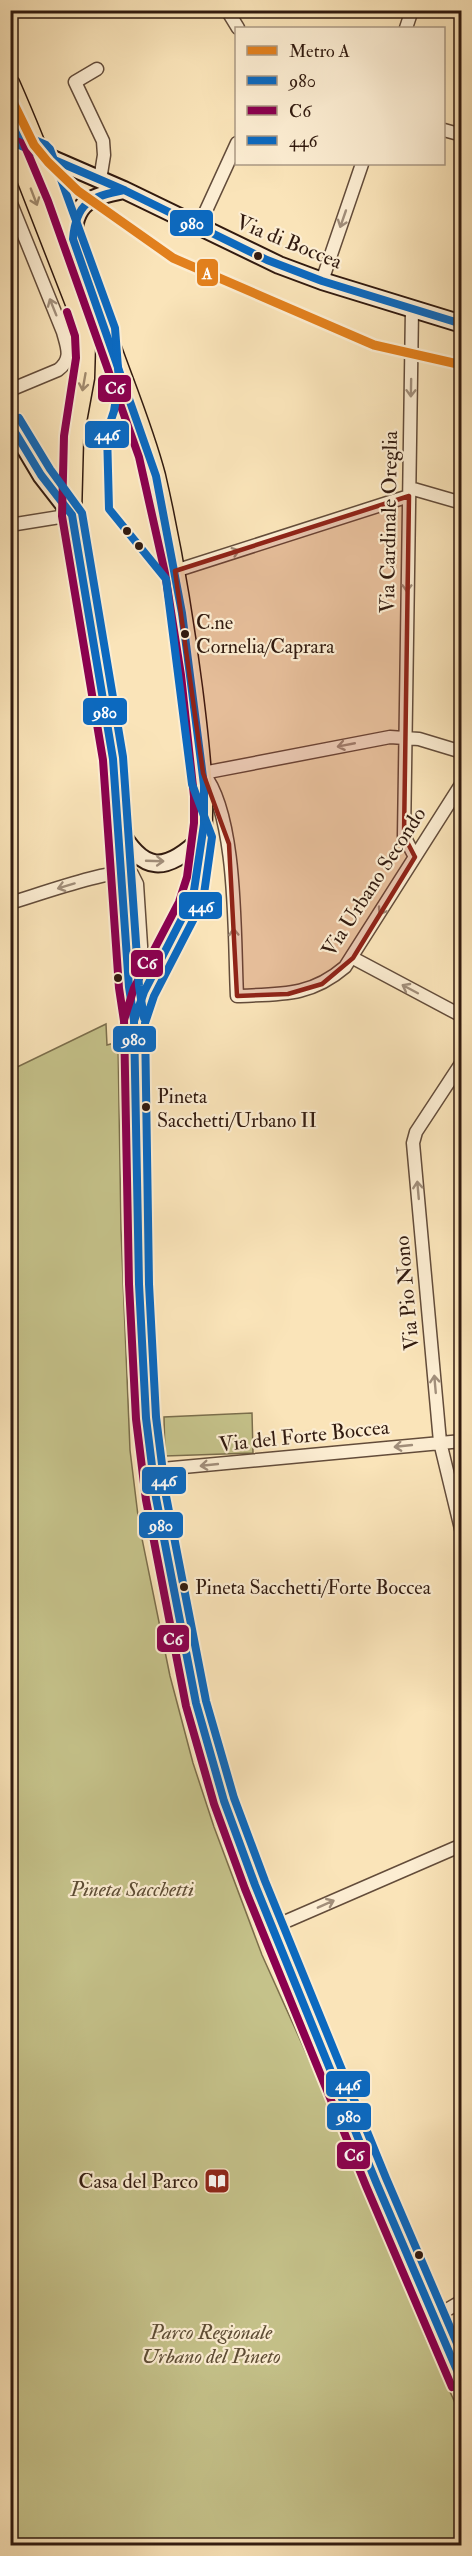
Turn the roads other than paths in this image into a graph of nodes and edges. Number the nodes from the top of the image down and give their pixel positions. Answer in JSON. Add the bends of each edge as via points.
{"nodes":[{"id":1,"x":227,"y":10,"type":"edge"},
{"id":2,"x":412,"y":10,"type":"edge"},
{"id":3,"x":237,"y":27,"type":"edge"},
{"id":4,"x":406,"y":27,"type":"edge"},
{"id":5,"x":97,"y":69,"type":"dead end"},
{"id":6,"x":10,"y":83,"type":"edge"},
{"id":7,"x":445,"y":130,"type":"edge"},
{"id":8,"x":462,"y":135,"type":"edge"},
{"id":9,"x":11,"y":140,"type":"edge"},
{"id":10,"x":235,"y":147,"type":"edge"},
{"id":11,"x":41,"y":154,"type":"junction"},
{"id":12,"x":362,"y":165,"type":"edge"},
{"id":13,"x":100,"y":180,"type":"junction"},
{"id":14,"x":124,"y":190,"type":"junction"},
{"id":15,"x":10,"y":201,"type":"edge"},
{"id":16,"x":198,"y":228,"type":"junction"},
{"id":17,"x":73,"y":239,"type":"junction"},
{"id":18,"x":322,"y":281,"type":"junction"},
{"id":19,"x":412,"y":309,"type":"junction"},
{"id":20,"x":462,"y":324,"type":"edge"},
{"id":21,"x":10,"y":390,"type":"edge"},
{"id":22,"x":10,"y":423,"type":"edge"},
{"id":23,"x":409,"y":492,"type":"junction"},
{"id":24,"x":462,"y":503,"type":"edge"},
{"id":25,"x":72,"y":515,"type":"junction"},
{"id":26,"x":10,"y":525,"type":"edge"},
{"id":27,"x":175,"y":571,"type":"junction"},
{"id":28,"x":404,"y":737,"type":"junction"},
{"id":29,"x":462,"y":752,"type":"edge"},
{"id":30,"x":203,"y":773,"type":"junction"},
{"id":31,"x":462,"y":783,"type":"edge"},
{"id":32,"x":118,"y":828,"type":"junction"},
{"id":33,"x":202,"y":838,"type":"junction"},
{"id":34,"x":415,"y":857,"type":"junction"},
{"id":35,"x":121,"y":871,"type":"junction"},
{"id":36,"x":10,"y":903,"type":"edge"},
{"id":37,"x":353,"y":958,"type":"junction"},
{"id":38,"x":144,"y":992,"type":"junction"},
{"id":39,"x":462,"y":1017,"type":"edge"},
{"id":40,"x":134,"y":1021,"type":"junction"},
{"id":41,"x":462,"y":1062,"type":"edge"},
{"id":42,"x":462,"y":1441,"type":"edge"},
{"id":43,"x":440,"y":1442,"type":"junction"},
{"id":44,"x":151,"y":1470,"type":"junction"},
{"id":45,"x":462,"y":1533,"type":"edge"},
{"id":46,"x":462,"y":1845,"type":"edge"},
{"id":47,"x":273,"y":1927,"type":"junction"},
{"id":48,"x":462,"y":2301,"type":"edge"},
{"id":49,"x":433,"y":2318,"type":"junction"},
{"id":50,"x":462,"y":2383,"type":"edge"}],
"edges":[{"from":1,"to":3,"type":"street"},
{"from":2,"to":4,"type":"street"},
{"from":5,"to":13,"type":"street","via":[[75,82],[103,141]]},
{"from":6,"to":11,"type":"main road"},
{"from":7,"to":8,"type":"street"},
{"from":9,"to":11,"type":"main road"},
{"from":9,"to":25,"type":"main road","one_way":true,"via":[[86,339],[86,369],[76,424]]},
{"from":10,"to":16,"type":"street"},
{"from":11,"to":13,"type":"main road","name":"Via di Boccea"},
{"from":11,"to":17,"type":"main road"},
{"from":12,"to":18,"type":"street","one_way":true},
{"from":13,"to":14,"type":"main road","name":"Via di Boccea"},
{"from":14,"to":16,"type":"main road","name":"Via di Boccea"},
{"from":14,"to":17,"type":"main road","via":[[85,203],[75,216]]},
{"from":21,"to":15,"type":"street","one_way":true,"via":[[58,370],[69,358],[63,333]]},
{"from":16,"to":18,"type":"main road","name":"Via di Boccea"},
{"from":17,"to":27,"type":"main road","via":[[153,465]]},
{"from":18,"to":19,"type":"main road","name":"Via di Boccea"},
{"from":19,"to":20,"type":"main road","name":"Via di Boccea"},
{"from":19,"to":23,"type":"street","name":"Via Cardinale Oreglia","one_way":true},
{"from":22,"to":25,"type":"main road","via":[[45,481]]},
{"from":23,"to":24,"type":"street"},
{"from":27,"to":23,"type":"street","one_way":true},
{"from":23,"to":28,"type":"street","name":"Via Cardinale Oreglia","one_way":true},
{"from":25,"to":26,"type":"street"},
{"from":25,"to":32,"type":"main road","via":[[112,759]]},
{"from":27,"to":30,"type":"main road"},
{"from":28,"to":29,"type":"street"},
{"from":28,"to":30,"type":"street","one_way":true},
{"from":28,"to":34,"type":"street","name":"Via Cardinale Oreglia","via":[[404,836]]},
{"from":30,"to":33,"type":"main road"},
{"from":37,"to":30,"type":"street","name":"Via Urbano Secondo","one_way":true,"via":[[332,977],[309,989],[237,996],[229,844],[213,786]]},
{"from":31,"to":34,"type":"street","name":"Via Urbano Secondo"},
{"from":32,"to":33,"type":"main road","one_way":true,"via":[[130,850],[149,862],[176,859]]},
{"from":32,"to":35,"type":"main road"},
{"from":33,"to":38,"type":"main road","via":[[193,897]]},
{"from":34,"to":37,"type":"street","name":"Via Urbano Secondo","one_way":true},
{"from":35,"to":36,"type":"street","one_way":true},
{"from":35,"to":38,"type":"street","via":[[130,872],[136,880]]},
{"from":35,"to":40,"type":"main road"},
{"from":39,"to":37,"type":"street","one_way":true},
{"from":38,"to":40,"type":"main road"},
{"from":40,"to":44,"type":"main road","via":[[139,1284]]},
{"from":43,"to":41,"type":"street","name":"Via Pio Nono","one_way":true,"via":[[413,1143],[416,1132]]},
{"from":42,"to":43,"type":"street","name":"Via del Forte Boccea"},
{"from":43,"to":44,"type":"street","name":"Via del Forte Boccea","one_way":true},
{"from":43,"to":45,"type":"street","name":"Via Pio Nono"},
{"from":44,"to":47,"type":"main road","via":[[196,1703],[224,1801]]},
{"from":47,"to":46,"type":"street","one_way":true},
{"from":47,"to":49,"type":"main road"},
{"from":48,"to":49,"type":"street"},
{"from":49,"to":50,"type":"main road"}]}
